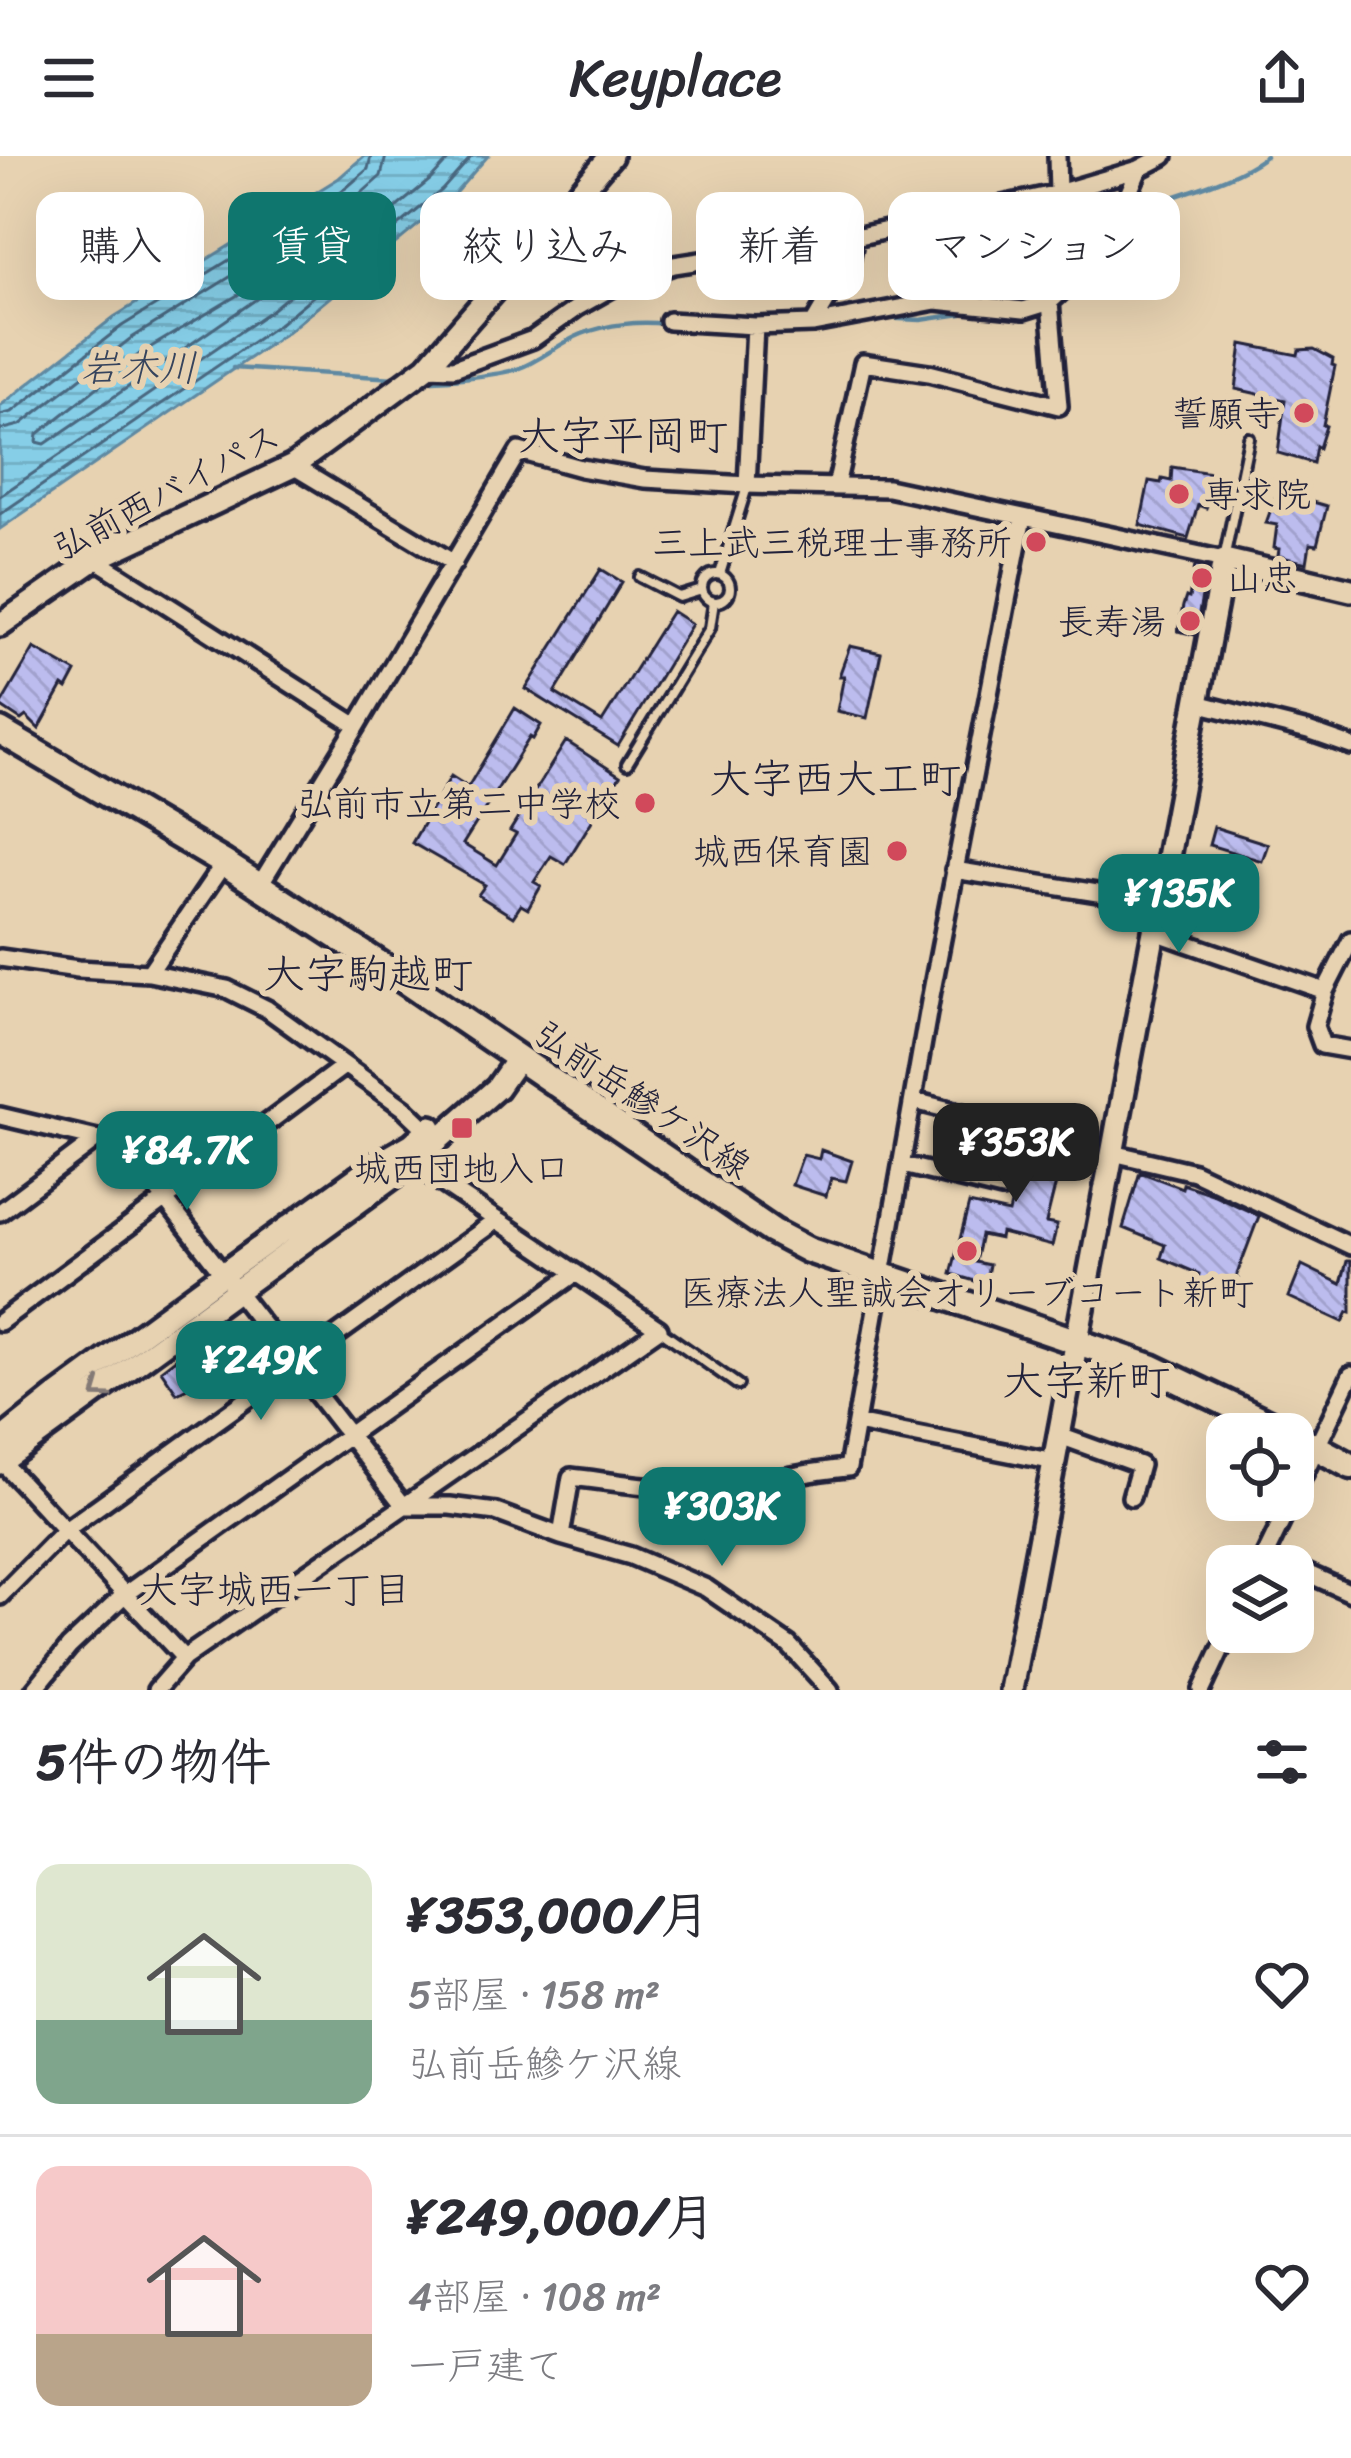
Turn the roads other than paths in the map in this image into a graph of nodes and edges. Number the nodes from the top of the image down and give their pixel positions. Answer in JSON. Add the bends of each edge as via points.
{"nodes":[{"id":1,"x":611,"y":156,"type":"edge"},
{"id":2,"x":1057,"y":156,"type":"edge"},
{"id":3,"x":1164,"y":156,"type":"edge"},
{"id":4,"x":1139,"y":170,"type":"junction"},
{"id":5,"x":1058,"y":192,"type":"edge"},
{"id":6,"x":1062,"y":192,"type":"edge"},
{"id":7,"x":696,"y":262,"type":"edge"},
{"id":8,"x":827,"y":300,"type":"edge"},
{"id":9,"x":1050,"y":302,"type":"junction"},
{"id":10,"x":669,"y":321,"type":"dead end"},
{"id":11,"x":813,"y":324,"type":"junction"},
{"id":12,"x":754,"y":326,"type":"junction"},
{"id":13,"x":427,"y":367,"type":"junction"},
{"id":14,"x":1250,"y":438,"type":"dead end"},
{"id":15,"x":292,"y":466,"type":"junction"},
{"id":16,"x":747,"y":485,"type":"junction"},
{"id":17,"x":836,"y":486,"type":"junction"},
{"id":18,"x":1023,"y":517,"type":"junction"},
{"id":19,"x":95,"y":559,"type":"junction"},
{"id":20,"x":1224,"y":560,"type":"junction"},
{"id":21,"x":454,"y":563,"type":"junction"},
{"id":22,"x":720,"y":574,"type":"junction"},
{"id":23,"x":640,"y":577,"type":"dead end"},
{"id":24,"x":702,"y":590,"type":"junction"},
{"id":25,"x":1351,"y":590,"type":"edge"},
{"id":26,"x":714,"y":602,"type":"junction"},
{"id":27,"x":0,"y":625,"type":"edge"},
{"id":28,"x":1197,"y":703,"type":"junction"},
{"id":29,"x":357,"y":726,"type":"junction"},
{"id":30,"x":0,"y":731,"type":"edge"},
{"id":31,"x":1351,"y":746,"type":"edge"},
{"id":32,"x":627,"y":764,"type":"dead end"},
{"id":33,"x":224,"y":863,"type":"junction"},
{"id":34,"x":954,"y":870,"type":"junction"},
{"id":35,"x":259,"y":886,"type":"junction"},
{"id":36,"x":1160,"y":903,"type":"junction"},
{"id":37,"x":1155,"y":932,"type":"junction"},
{"id":38,"x":1351,"y":940,"type":"edge"},
{"id":39,"x":0,"y":958,"type":"edge"},
{"id":40,"x":149,"y":973,"type":"junction"},
{"id":41,"x":1325,"y":991,"type":"junction"},
{"id":42,"x":1351,"y":1050,"type":"edge"},
{"id":43,"x":518,"y":1058,"type":"junction"},
{"id":44,"x":344,"y":1066,"type":"junction"},
{"id":45,"x":914,"y":1101,"type":"junction"},
{"id":46,"x":0,"y":1117,"type":"edge"},
{"id":47,"x":1010,"y":1125,"type":"dead end"},
{"id":48,"x":427,"y":1130,"type":"junction"},
{"id":49,"x":98,"y":1139,"type":"junction"},
{"id":50,"x":1113,"y":1154,"type":"junction"},
{"id":51,"x":412,"y":1162,"type":"junction"},
{"id":52,"x":903,"y":1165,"type":"junction"},
{"id":53,"x":1002,"y":1189,"type":"dead end"},
{"id":54,"x":164,"y":1198,"type":"junction"},
{"id":55,"x":0,"y":1212,"type":"edge"},
{"id":56,"x":497,"y":1220,"type":"junction"},
{"id":57,"x":1351,"y":1246,"type":"edge"},
{"id":58,"x":576,"y":1273,"type":"junction"},
{"id":59,"x":883,"y":1276,"type":"junction"},
{"id":60,"x":231,"y":1282,"type":"junction"},
{"id":61,"x":0,"y":1322,"type":"edge"},
{"id":62,"x":658,"y":1329,"type":"junction"},
{"id":63,"x":1078,"y":1341,"type":"junction"},
{"id":64,"x":297,"y":1366,"type":"junction"},
{"id":65,"x":1351,"y":1375,"type":"edge"},
{"id":66,"x":738,"y":1384,"type":"dead end"},
{"id":67,"x":1247,"y":1413,"type":"edge"},
{"id":68,"x":856,"y":1423,"type":"junction"},
{"id":69,"x":347,"y":1435,"type":"junction"},
{"id":70,"x":1060,"y":1436,"type":"junction"},
{"id":71,"x":0,"y":1441,"type":"edge"},
{"id":72,"x":1314,"y":1445,"type":"edge"},
{"id":73,"x":1317,"y":1447,"type":"junction"},
{"id":74,"x":1314,"y":1453,"type":"edge"},
{"id":75,"x":0,"y":1462,"type":"edge"},
{"id":76,"x":1055,"y":1462,"type":"junction"},
{"id":77,"x":1351,"y":1466,"type":"edge"},
{"id":78,"x":1131,"y":1496,"type":"dead end"},
{"id":79,"x":404,"y":1506,"type":"junction"},
{"id":80,"x":64,"y":1531,"type":"junction"},
{"id":81,"x":561,"y":1536,"type":"junction"},
{"id":82,"x":1314,"y":1577,"type":"edge"},
{"id":83,"x":124,"y":1594,"type":"junction"},
{"id":84,"x":1351,"y":1594,"type":"edge"},
{"id":85,"x":0,"y":1596,"type":"edge"},
{"id":86,"x":1219,"y":1653,"type":"edge"},
{"id":87,"x":184,"y":1658,"type":"junction"},
{"id":88,"x":34,"y":1690,"type":"edge"},
{"id":89,"x":156,"y":1690,"type":"edge"},
{"id":90,"x":830,"y":1690,"type":"edge"},
{"id":91,"x":1011,"y":1690,"type":"edge"},
{"id":92,"x":1202,"y":1690,"type":"edge"}],
"edges":[{"from":1,"to":13,"type":"street","name":"弘前西バイパス"},
{"from":2,"to":5,"type":"street"},
{"from":3,"to":4,"type":"street"},
{"from":4,"to":6,"type":"street"},
{"from":4,"to":9,"type":"street","via":[[1079,275]]},
{"from":7,"to":13,"type":"street","via":[[617,285],[533,339],[454,368]]},
{"from":8,"to":11,"type":"street"},
{"from":9,"to":11,"type":"street","via":[[1024,310],[936,301]]},
{"from":9,"to":17,"type":"street","via":[[1059,406],[863,363]]},
{"from":10,"to":12,"type":"street"},
{"from":11,"to":12,"type":"street"},
{"from":12,"to":16,"type":"street"},
{"from":13,"to":15,"type":"street","name":"弘前西バイパス"},
{"from":14,"to":20,"type":"lane"},
{"from":15,"to":19,"type":"street","name":"弘前西バイパス"},
{"from":15,"to":21,"type":"street"},
{"from":16,"to":17,"type":"street"},
{"from":16,"to":21,"type":"street","via":[[645,478],[519,451]]},
{"from":16,"to":22,"type":"lane"},
{"from":17,"to":18,"type":"street","via":[[888,488]]},
{"from":18,"to":20,"type":"street"},
{"from":18,"to":34,"type":"street"},
{"from":19,"to":27,"type":"street","name":"弘前西バイパス"},
{"from":19,"to":29,"type":"street"},
{"from":20,"to":25,"type":"street"},
{"from":20,"to":28,"type":"street"},
{"from":21,"to":29,"type":"street"},
{"from":22,"to":24,"type":"lane","via":[[707,577]]},
{"from":22,"to":26,"type":"lane","via":[[729,593]]},
{"from":23,"to":24,"type":"lane","via":[[679,597]]},
{"from":24,"to":26,"type":"lane"},
{"from":26,"to":32,"type":"lane","via":[[710,628]]},
{"from":28,"to":31,"type":"street"},
{"from":28,"to":36,"type":"street"},
{"from":29,"to":35,"type":"street"},
{"from":30,"to":33,"type":"main road","name":"弘前岳鰺ケ沢線"},
{"from":33,"to":35,"type":"main road","name":"弘前岳鰺ケ沢線"},
{"from":33,"to":40,"type":"street"},
{"from":34,"to":36,"type":"street"},
{"from":34,"to":45,"type":"street"},
{"from":35,"to":43,"type":"main road","name":"弘前岳鰺ケ沢線"},
{"from":36,"to":37,"type":"street"},
{"from":37,"to":41,"type":"street"},
{"from":37,"to":50,"type":"street"},
{"from":38,"to":41,"type":"street"},
{"from":39,"to":40,"type":"street"},
{"from":40,"to":44,"type":"street","via":[[247,999]]},
{"from":41,"to":42,"type":"street","via":[[1315,1025],[1322,1045]]},
{"from":43,"to":48,"type":"street"},
{"from":43,"to":51,"type":"street","via":[[497,1088]]},
{"from":43,"to":59,"type":"main road","name":"弘前岳鰺ケ沢線","via":[[772,1231]]},
{"from":44,"to":48,"type":"street"},
{"from":44,"to":54,"type":"street"},
{"from":45,"to":47,"type":"street"},
{"from":45,"to":52,"type":"street"},
{"from":46,"to":49,"type":"street"},
{"from":48,"to":60,"type":"street"},
{"from":49,"to":54,"type":"street","via":[[123,1141]]},
{"from":49,"to":55,"type":"street"},
{"from":50,"to":57,"type":"street","via":[[1194,1172]]},
{"from":50,"to":63,"type":"street"},
{"from":51,"to":56,"type":"street"},
{"from":51,"to":60,"type":"street"},
{"from":52,"to":53,"type":"street"},
{"from":52,"to":59,"type":"street"},
{"from":54,"to":60,"type":"street"},
{"from":54,"to":61,"type":"street"},
{"from":56,"to":58,"type":"street"},
{"from":56,"to":64,"type":"street"},
{"from":58,"to":62,"type":"street"},
{"from":58,"to":69,"type":"street"},
{"from":59,"to":63,"type":"main road","name":"弘前岳鰺ケ沢線"},
{"from":59,"to":68,"type":"street"},
{"from":60,"to":64,"type":"street"},
{"from":60,"to":71,"type":"street"},
{"from":60,"to":75,"type":"street","one_way":true},
{"from":62,"to":66,"type":"lane"},
{"from":62,"to":79,"type":"street"},
{"from":63,"to":67,"type":"main road","name":"弘前岳鰺ケ沢線"},
{"from":63,"to":70,"type":"street"},
{"from":64,"to":69,"type":"street"},
{"from":64,"to":80,"type":"street"},
{"from":65,"to":73,"type":"street"},
{"from":68,"to":76,"type":"street"},
{"from":68,"to":81,"type":"street","via":[[848,1468],[677,1489],[571,1477]]},
{"from":69,"to":79,"type":"street"},
{"from":69,"to":83,"type":"street"},
{"from":70,"to":76,"type":"street"},
{"from":70,"to":78,"type":"street","via":[[1140,1465]]},
{"from":72,"to":73,"type":"main road","name":"弘前岳鰺ケ沢線"},
{"from":73,"to":74,"type":"street"},
{"from":73,"to":77,"type":"main road","name":"弘前岳鰺ケ沢線"},
{"from":75,"to":80,"type":"street"},
{"from":76,"to":91,"type":"street"},
{"from":79,"to":81,"type":"street","via":[[496,1512]]},
{"from":79,"to":87,"type":"street"},
{"from":80,"to":83,"type":"street"},
{"from":80,"to":85,"type":"street"},
{"from":81,"to":90,"type":"street","via":[[706,1588],[789,1645]]},
{"from":82,"to":84,"type":"street"},
{"from":83,"to":87,"type":"street"},
{"from":83,"to":88,"type":"street"},
{"from":86,"to":92,"type":"street"},
{"from":87,"to":89,"type":"street"}]}
